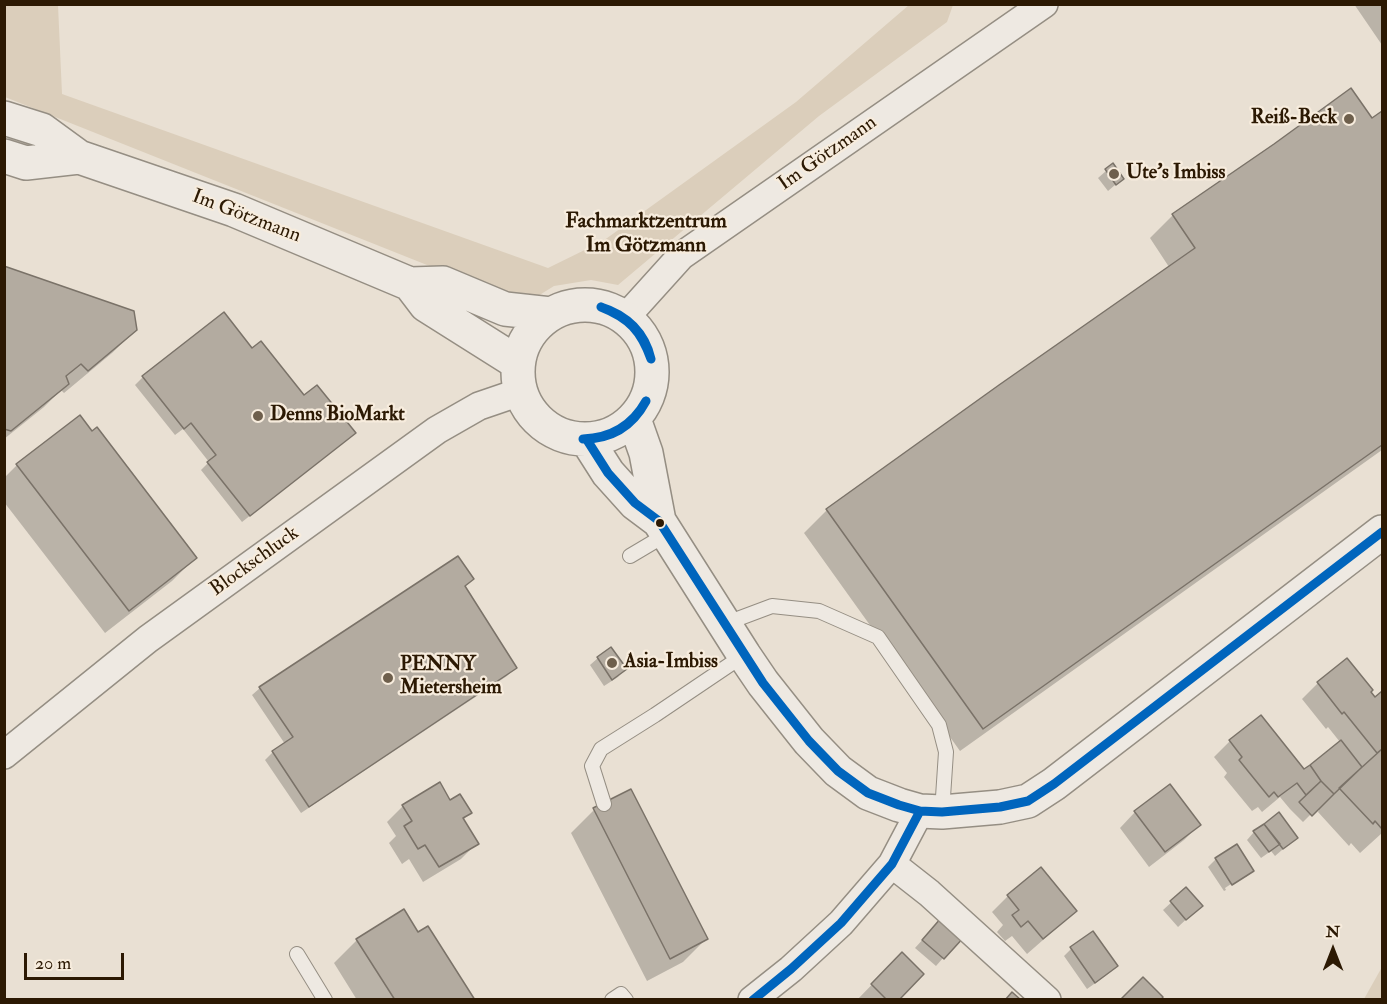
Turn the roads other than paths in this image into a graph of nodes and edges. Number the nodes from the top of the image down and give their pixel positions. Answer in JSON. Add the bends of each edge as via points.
{"nodes":[{"id":1,"x":1044,"y":4,"type":"edge"},
{"id":2,"x":4,"y":118,"type":"edge"},
{"id":3,"x":4,"y":156,"type":"edge"},
{"id":4,"x":79,"y":157,"type":"junction"},
{"id":5,"x":410,"y":284,"type":"junction"},
{"id":6,"x":551,"y":314,"type":"junction"},
{"id":7,"x":625,"y":318,"type":"junction"},
{"id":8,"x":519,"y":377,"type":"junction"},
{"id":9,"x":634,"y":419,"type":"junction"},
{"id":10,"x":587,"y":440,"type":"junction"},
{"id":11,"x":663,"y":527,"type":"junction"},
{"id":12,"x":1383,"y":532,"type":"edge"},
{"id":13,"x":630,"y":556,"type":"dead end"},
{"id":14,"x":724,"y":624,"type":"junction"},
{"id":15,"x":744,"y":655,"type":"junction"},
{"id":16,"x":4,"y":755,"type":"edge"},
{"id":17,"x":604,"y":804,"type":"dead end"},
{"id":18,"x":931,"y":811,"type":"junction"},
{"id":19,"x":892,"y":864,"type":"junction"},
{"id":20,"x":297,"y":954,"type":"dead end"},
{"id":21,"x":325,"y":999,"type":"edge"},
{"id":22,"x":612,"y":999,"type":"edge"},
{"id":23,"x":626,"y":999,"type":"edge"},
{"id":24,"x":752,"y":999,"type":"edge"},
{"id":25,"x":1047,"y":999,"type":"edge"}],
"edges":[{"from":1,"to":7,"type":"street","name":"Im Götzmann","via":[[681,256]]},
{"from":2,"to":4,"type":"street","name":"Im Götzmann","via":[[42,130]]},
{"from":3,"to":4,"type":"street","name":"Im Götzmann","via":[[26,163]]},
{"from":4,"to":5,"type":"street","name":"Im Götzmann","via":[[234,210]]},
{"from":5,"to":6,"type":"street","name":"Im Götzmann","via":[[443,283],[505,309]]},
{"from":5,"to":8,"type":"street","name":"Im Götzmann","via":[[426,305]]},
{"from":6,"to":7,"type":"street","name":"Im Götzmann","via":[[589,305]]},
{"from":6,"to":8,"type":"street","name":"Im Götzmann","via":[[524,344]]},
{"from":7,"to":9,"type":"street","name":"Im Götzmann","via":[[644,339],[653,366],[646,404]]},
{"from":8,"to":10,"type":"street","name":"Im Götzmann","via":[[530,412],[546,427],[565,437]]},
{"from":8,"to":16,"type":"street","name":"Blockschluck","via":[[437,430],[148,639]]},
{"from":9,"to":10,"type":"street","name":"Im Götzmann","via":[[621,430]]},
{"from":9,"to":11,"type":"street"},
{"from":10,"to":11,"type":"street","via":[[608,473]]},
{"from":11,"to":13,"type":"lane"},
{"from":11,"to":14,"type":"street"},
{"from":12,"to":18,"type":"street","via":[[1028,801],[1000,807]]},
{"from":14,"to":15,"type":"street"},
{"from":14,"to":18,"type":"lane","via":[[772,606],[819,611],[878,636],[939,725],[946,752]]},
{"from":15,"to":17,"type":"lane","via":[[601,749],[592,766]]},
{"from":15,"to":18,"type":"street","via":[[809,741],[838,771],[868,793],[899,805]]},
{"from":18,"to":19,"type":"street"},
{"from":19,"to":24,"type":"street","via":[[841,923]]},
{"from":19,"to":25,"type":"street"},
{"from":20,"to":21,"type":"lane"},
{"from":22,"to":23,"type":"lane","via":[[621,994]]}]}
